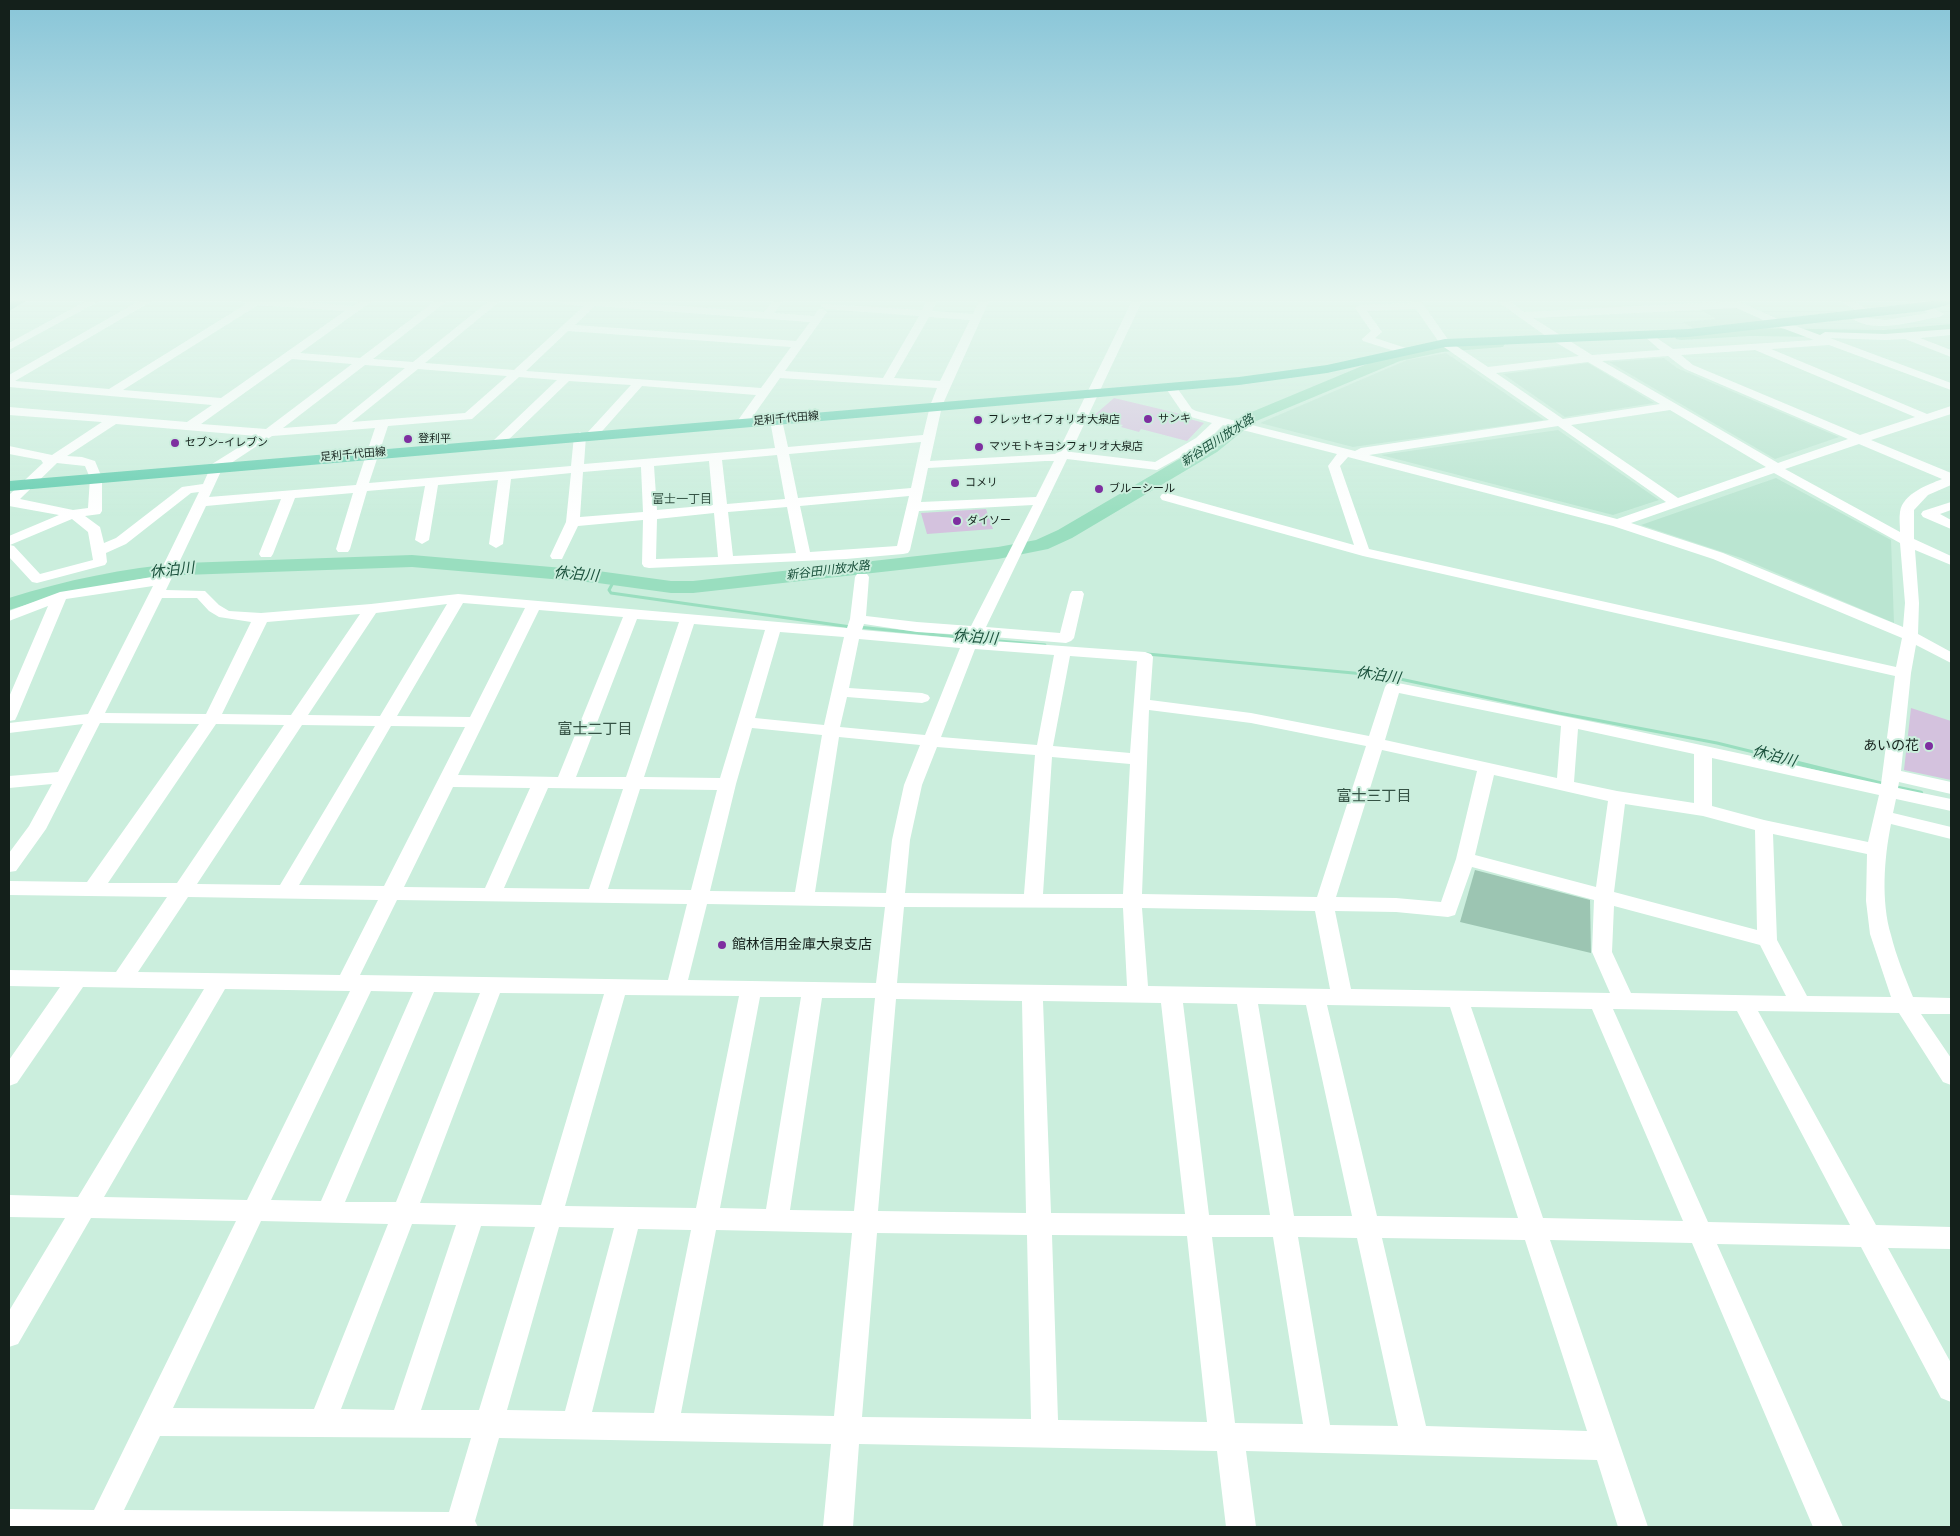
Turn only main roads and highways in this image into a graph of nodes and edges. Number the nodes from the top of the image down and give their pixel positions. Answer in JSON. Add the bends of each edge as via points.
{"nodes":[{"id":1,"x":1304,"y":373,"type":"edge"},
{"id":2,"x":9,"y":486,"type":"edge"}],
"edges":[{"from":1,"to":2,"type":"main road","name":"足利千代田線","via":[[1171,387]]}]}
